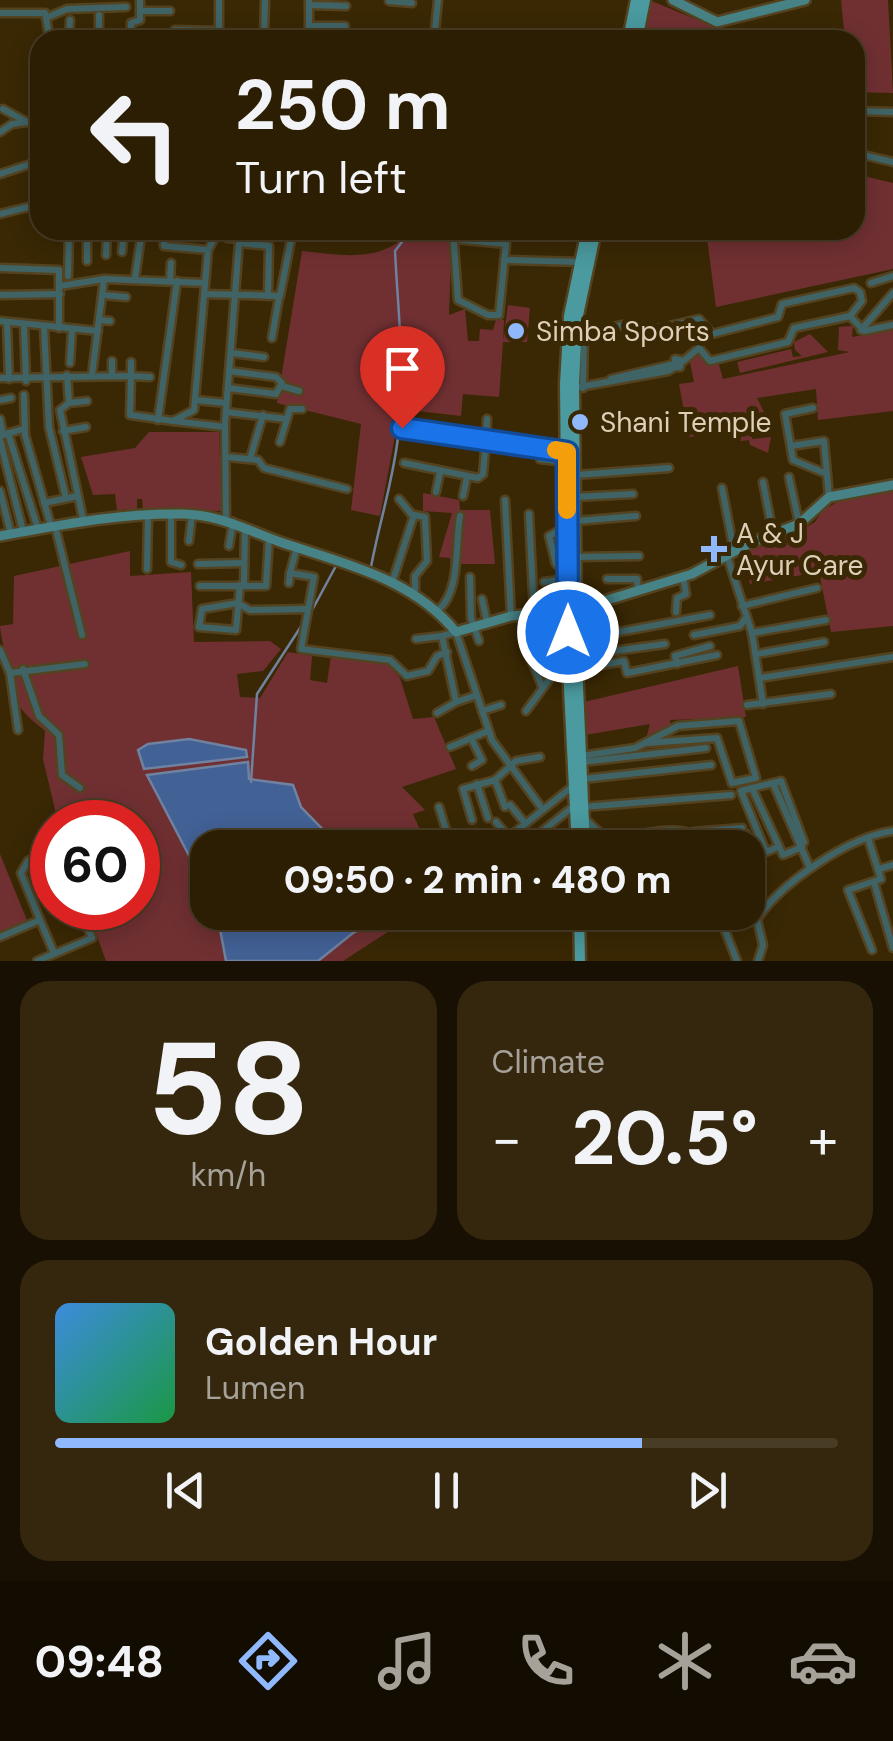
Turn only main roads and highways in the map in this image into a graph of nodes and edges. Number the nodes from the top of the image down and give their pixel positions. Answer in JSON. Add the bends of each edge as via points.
{"nodes":[{"id":1,"x":636,"y":0,"type":"edge"},
{"id":2,"x":645,"y":0,"type":"edge"},
{"id":3,"x":672,"y":0,"type":"edge"},
{"id":4,"x":805,"y":0,"type":"edge"},
{"id":5,"x":630,"y":30,"type":"edge"},
{"id":6,"x":639,"y":30,"type":"edge"},
{"id":7,"x":585,"y":240,"type":"edge"},
{"id":8,"x":594,"y":240,"type":"edge"},
{"id":9,"x":893,"y":485,"type":"edge"},
{"id":10,"x":572,"y":524,"type":"junction"},
{"id":11,"x":6,"y":535,"type":"edge"},
{"id":12,"x":573,"y":610,"type":"junction"},
{"id":13,"x":573,"y":669,"type":"junction"},
{"id":14,"x":578,"y":782,"type":"junction"},
{"id":15,"x":581,"y":810,"type":"junction"},
{"id":16,"x":579,"y":830,"type":"edge"},
{"id":17,"x":583,"y":830,"type":"edge"},
{"id":18,"x":583,"y":930,"type":"edge"},
{"id":19,"x":584,"y":961,"type":"edge"}],
"edges":[{"from":1,"to":5,"type":"main road"},
{"from":2,"to":6,"type":"main road"},
{"from":3,"to":4,"type":"main road","via":[[709,20]]},
{"from":7,"to":10,"type":"main road","via":[[566,354]]},
{"from":8,"to":10,"type":"main road","via":[[580,330]]},
{"from":9,"to":12,"type":"main road","via":[[830,497],[799,524],[683,576]]},
{"from":10,"to":12,"type":"main road"},
{"from":10,"to":12,"type":"main road"},
{"from":11,"to":12,"type":"main road","via":[[82,519],[192,515],[229,521],[346,562],[415,595],[456,632],[511,616]]},
{"from":12,"to":13,"type":"main road"},
{"from":12,"to":13,"type":"main road"},
{"from":13,"to":14,"type":"main road"},
{"from":13,"to":14,"type":"main road","via":[[582,759]]},
{"from":14,"to":15,"type":"main road"},
{"from":15,"to":16,"type":"main road"},
{"from":15,"to":17,"type":"main road"},
{"from":18,"to":19,"type":"main road"}]}
